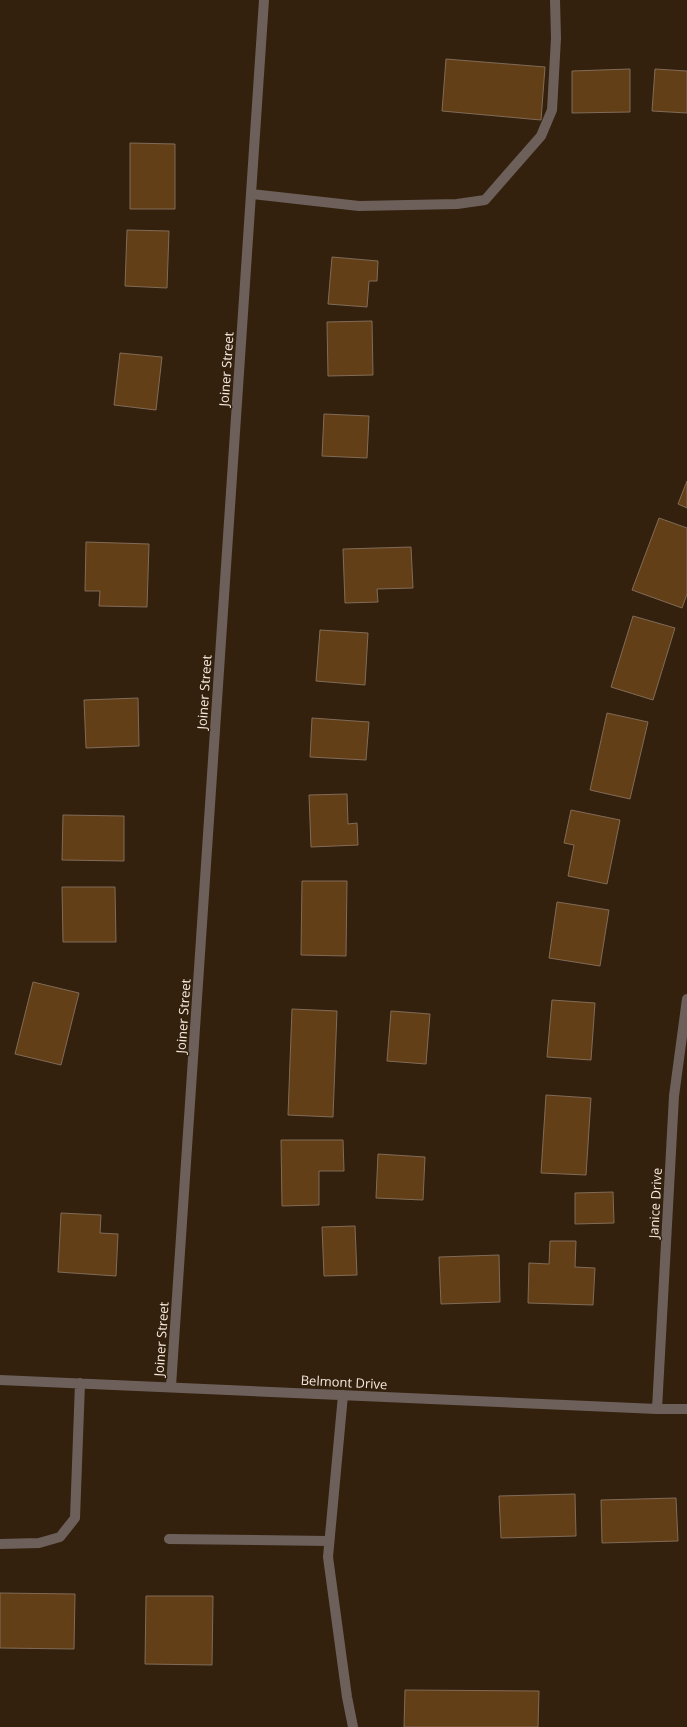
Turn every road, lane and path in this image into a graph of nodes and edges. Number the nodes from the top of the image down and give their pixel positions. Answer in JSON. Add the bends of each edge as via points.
{"nodes":[{"id":1,"x":264,"y":0,"type":"edge"},
{"id":2,"x":555,"y":0,"type":"edge"},
{"id":3,"x":251,"y":194,"type":"junction"},
{"id":4,"x":687,"y":999,"type":"edge"},
{"id":5,"x":0,"y":1380,"type":"edge"},
{"id":6,"x":80,"y":1383,"type":"junction"},
{"id":7,"x":170,"y":1386,"type":"junction"},
{"id":8,"x":343,"y":1395,"type":"junction"},
{"id":9,"x":657,"y":1409,"type":"junction"},
{"id":10,"x":687,"y":1409,"type":"edge"},
{"id":11,"x":169,"y":1539,"type":"dead end"},
{"id":12,"x":329,"y":1541,"type":"junction"},
{"id":13,"x":0,"y":1544,"type":"edge"},
{"id":14,"x":353,"y":1727,"type":"edge"}],
"edges":[{"from":1,"to":3,"type":"street","name":"Joiner Street"},
{"from":2,"to":3,"type":"street","via":[[556,38],[552,110],[541,136],[485,200],[457,204],[359,206]]},
{"from":3,"to":7,"type":"street","name":"Joiner Street"},
{"from":4,"to":9,"type":"street","name":"Janice Drive","via":[[674,1096]]},
{"from":5,"to":6,"type":"street","name":"Belmont Drive"},
{"from":6,"to":7,"type":"street","name":"Belmont Drive"},
{"from":6,"to":13,"type":"street","via":[[75,1518],[60,1538],[39,1543]]},
{"from":7,"to":8,"type":"street","name":"Belmont Drive"},
{"from":8,"to":9,"type":"street","name":"Belmont Drive"},
{"from":8,"to":12,"type":"street"},
{"from":9,"to":10,"type":"street","name":"Belmont Drive"},
{"from":11,"to":12,"type":"street"},
{"from":12,"to":14,"type":"street","via":[[329,1564]]}]}
